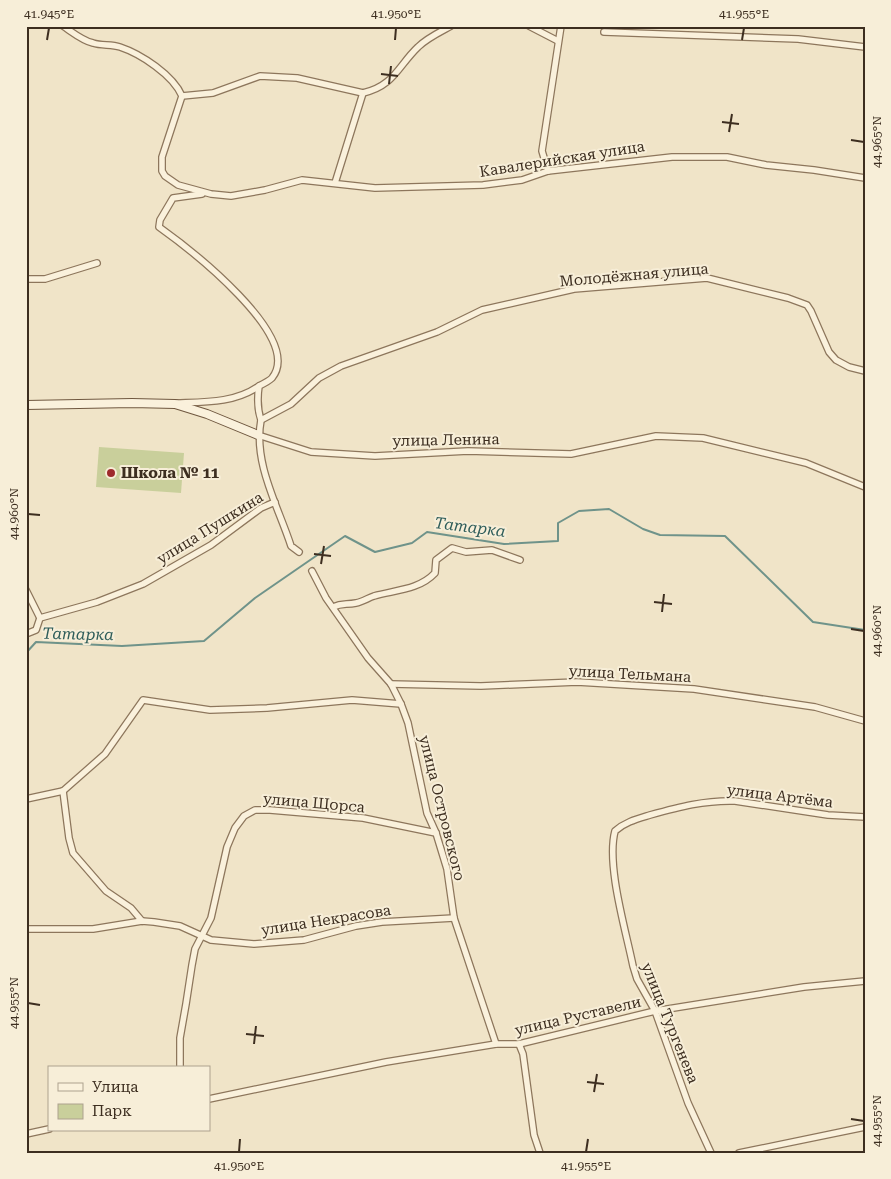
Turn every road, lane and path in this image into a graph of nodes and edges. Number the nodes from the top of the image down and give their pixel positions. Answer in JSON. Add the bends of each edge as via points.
{"nodes":[{"id":1,"x":63,"y":26,"type":"edge"},
{"id":2,"x":451,"y":26,"type":"edge"},
{"id":3,"x":528,"y":26,"type":"edge"},
{"id":4,"x":561,"y":26,"type":"edge"},
{"id":5,"x":604,"y":32,"type":"dead end"},
{"id":6,"x":558,"y":41,"type":"junction"},
{"id":7,"x":865,"y":47,"type":"edge"},
{"id":8,"x":364,"y":93,"type":"junction"},
{"id":9,"x":182,"y":96,"type":"junction"},
{"id":10,"x":548,"y":171,"type":"junction"},
{"id":11,"x":865,"y":178,"type":"edge"},
{"id":12,"x":334,"y":183,"type":"junction"},
{"id":13,"x":211,"y":194,"type":"junction"},
{"id":14,"x":97,"y":263,"type":"dead end"},
{"id":15,"x":26,"y":279,"type":"edge"},
{"id":16,"x":865,"y":371,"type":"edge"},
{"id":17,"x":259,"y":386,"type":"junction"},
{"id":18,"x":175,"y":404,"type":"junction"},
{"id":19,"x":26,"y":405,"type":"edge"},
{"id":20,"x":261,"y":420,"type":"junction"},
{"id":21,"x":258,"y":435,"type":"junction"},
{"id":22,"x":865,"y":487,"type":"edge"},
{"id":23,"x":275,"y":502,"type":"junction"},
{"id":24,"x":299,"y":552,"type":"dead end"},
{"id":25,"x":520,"y":560,"type":"dead end"},
{"id":26,"x":312,"y":571,"type":"dead end"},
{"id":27,"x":26,"y":590,"type":"edge"},
{"id":28,"x":333,"y":607,"type":"junction"},
{"id":29,"x":40,"y":618,"type":"junction"},
{"id":30,"x":26,"y":634,"type":"edge"},
{"id":31,"x":390,"y":684,"type":"junction"},
{"id":32,"x":401,"y":704,"type":"junction"},
{"id":33,"x":865,"y":721,"type":"edge"},
{"id":34,"x":63,"y":791,"type":"junction"},
{"id":35,"x":26,"y":799,"type":"edge"},
{"id":36,"x":865,"y":817,"type":"edge"},
{"id":37,"x":436,"y":833,"type":"junction"},
{"id":38,"x":613,"y":838,"type":"joint"},
{"id":39,"x":454,"y":918,"type":"junction"},
{"id":40,"x":142,"y":921,"type":"junction"},
{"id":41,"x":26,"y":929,"type":"edge"},
{"id":42,"x":202,"y":935,"type":"junction"},
{"id":43,"x":865,"y":981,"type":"edge"},
{"id":44,"x":655,"y":1011,"type":"junction"},
{"id":45,"x":496,"y":1044,"type":"junction"},
{"id":46,"x":519,"y":1044,"type":"junction"},
{"id":47,"x":180,"y":1066,"type":"edge"},
{"id":48,"x":210,"y":1099,"type":"edge"},
{"id":49,"x":865,"y":1127,"type":"edge"},
{"id":50,"x":48,"y":1129,"type":"edge"},
{"id":51,"x":26,"y":1134,"type":"edge"},
{"id":52,"x":540,"y":1153,"type":"edge"},
{"id":53,"x":711,"y":1153,"type":"edge"},
{"id":54,"x":739,"y":1153,"type":"edge"}],
"edges":[{"from":1,"to":9,"type":"street","via":[[92,43],[120,46],[138,55],[169,77]]},
{"from":2,"to":8,"type":"street","via":[[419,45],[388,83]]},
{"from":3,"to":6,"type":"street"},
{"from":4,"to":6,"type":"street"},
{"from":5,"to":7,"type":"street","via":[[798,39]]},
{"from":6,"to":10,"type":"street","via":[[542,151]]},
{"from":8,"to":9,"type":"street","via":[[297,78],[260,76],[213,93]]},
{"from":8,"to":12,"type":"street"},
{"from":9,"to":13,"type":"street","name":"Кавалерийская улица","via":[[162,157],[162,171],[178,185]]},
{"from":10,"to":11,"type":"street","name":"Кавалерийская улица","via":[[672,157],[726,158]]},
{"from":10,"to":12,"type":"street","name":"Кавалерийская улица","via":[[522,180],[483,185],[375,188]]},
{"from":12,"to":13,"type":"street","name":"Кавалерийская улица","via":[[302,180],[231,196]]},
{"from":13,"to":17,"type":"street","via":[[173,198],[159,227],[206,263],[253,311],[274,341],[277,352],[275,372],[272,378]]},
{"from":14,"to":15,"type":"street","via":[[45,279]]},
{"from":16,"to":20,"type":"street","name":"Молодёжная улица","via":[[836,360],[807,305],[707,278],[574,289],[482,310],[437,332],[341,366],[319,378],[291,404]]},
{"from":17,"to":18,"type":"street","via":[[234,398]]},
{"from":17,"to":20,"type":"street","via":[[257,402]]},
{"from":18,"to":19,"type":"street","name":"улица Ленина"},
{"from":18,"to":21,"type":"street","name":"улица Ленина"},
{"from":20,"to":21,"type":"street"},
{"from":21,"to":22,"type":"street","name":"улица Ленина","via":[[311,452],[375,456],[468,451],[571,454],[656,436],[703,438],[806,463]]},
{"from":21,"to":23,"type":"street","via":[[264,469]]},
{"from":23,"to":24,"type":"street","via":[[291,546]]},
{"from":23,"to":29,"type":"street","name":"улица Пушкина","via":[[261,508],[212,545],[143,584],[97,602]]},
{"from":25,"to":28,"type":"street","via":[[492,550],[466,552],[452,548],[436,560],[436,573],[430,579],[413,587]]},
{"from":26,"to":28,"type":"street","name":"улица Островского"},
{"from":27,"to":29,"type":"street"},
{"from":28,"to":31,"type":"street","name":"улица Островского"},
{"from":29,"to":30,"type":"street","via":[[36,630]]},
{"from":31,"to":32,"type":"street","name":"улица Островского"},
{"from":31,"to":33,"type":"street","name":"улица Тельмана","via":[[473,686],[577,682],[694,689],[815,707]]},
{"from":32,"to":34,"type":"street","via":[[352,700],[210,710],[143,700],[105,754]]},
{"from":32,"to":37,"type":"street","name":"улица Островского","via":[[427,813]]},
{"from":34,"to":35,"type":"street"},
{"from":34,"to":40,"type":"street","via":[[73,853],[106,891],[131,908]]},
{"from":36,"to":38,"type":"street","name":"улица Артёма","via":[[720,800],[695,803],[629,822],[615,831]]},
{"from":37,"to":39,"type":"street","name":"улица Островского","via":[[447,869]]},
{"from":37,"to":42,"type":"street","name":"улица Щорса","via":[[363,818],[255,810],[244,816],[227,847],[211,918]]},
{"from":38,"to":44,"type":"street","name":"улица Тургенева","via":[[615,880],[633,966]]},
{"from":39,"to":42,"type":"street","name":"улица Некрасова","via":[[382,922],[276,943],[219,941]]},
{"from":39,"to":45,"type":"street","name":"улица Островского"},
{"from":40,"to":41,"type":"street","name":"улица Некрасова","via":[[93,929]]},
{"from":40,"to":42,"type":"street","name":"улица Некрасова","via":[[180,926]]},
{"from":42,"to":47,"type":"street","name":"улица Щорса","via":[[192,965],[180,1038]]},
{"from":43,"to":44,"type":"street","name":"улица Руставели","via":[[804,987]]},
{"from":44,"to":46,"type":"street","name":"улица Руставели"},
{"from":44,"to":53,"type":"street","name":"улица Тургенева","via":[[688,1103]]},
{"from":45,"to":46,"type":"street","name":"улица Руставели"},
{"from":45,"to":48,"type":"street","name":"улица Руставели","via":[[386,1062]]},
{"from":46,"to":52,"type":"street"},
{"from":49,"to":54,"type":"street"},
{"from":50,"to":51,"type":"street"}]}
